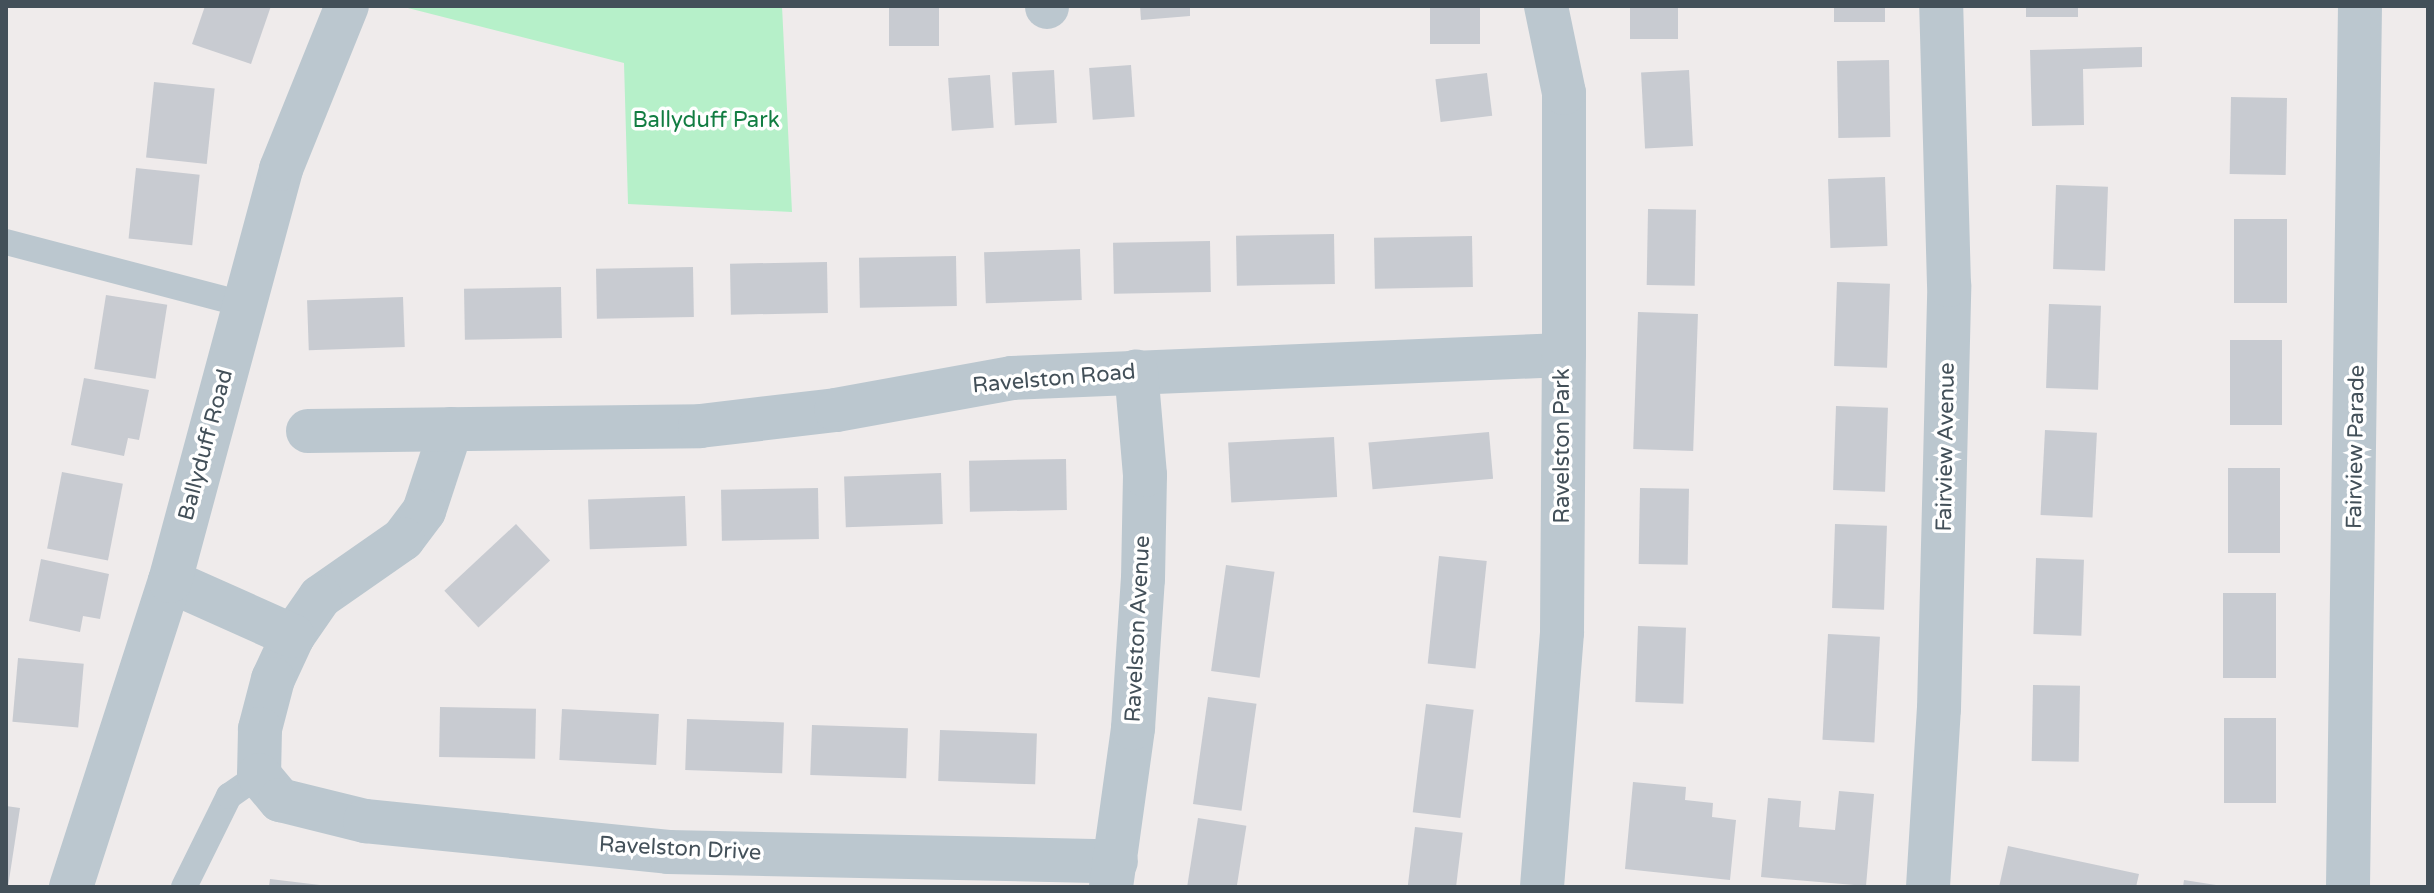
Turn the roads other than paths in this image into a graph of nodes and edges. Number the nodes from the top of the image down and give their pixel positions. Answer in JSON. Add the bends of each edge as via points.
{"nodes":[{"id":1,"x":347,"y":6,"type":"edge"},
{"id":2,"x":1546,"y":6,"type":"edge"},
{"id":3,"x":1941,"y":6,"type":"edge"},
{"id":4,"x":2360,"y":6,"type":"edge"},
{"id":5,"x":6,"y":242,"type":"edge"},
{"id":6,"x":243,"y":304,"type":"junction"},
{"id":7,"x":1564,"y":355,"type":"junction"},
{"id":8,"x":1136,"y":371,"type":"junction"},
{"id":9,"x":451,"y":429,"type":"junction"},
{"id":10,"x":308,"y":431,"type":"dead end"},
{"id":11,"x":170,"y":581,"type":"junction"},
{"id":12,"x":293,"y":636,"type":"junction"},
{"id":13,"x":259,"y":775,"type":"junction"},
{"id":14,"x":1114,"y":874,"type":"edge"},
{"id":15,"x":71,"y":887,"type":"edge"},
{"id":16,"x":184,"y":887,"type":"edge"},
{"id":17,"x":1542,"y":887,"type":"edge"},
{"id":18,"x":1928,"y":887,"type":"edge"},
{"id":19,"x":2348,"y":887,"type":"edge"}],
"edges":[{"from":1,"to":6,"type":"street","name":"Ballyduff Road","via":[[281,169]]},
{"from":2,"to":7,"type":"street","name":"Ravelston Park","via":[[1564,93]]},
{"from":3,"to":18,"type":"street","name":"Fairview Avenue","via":[[1949,285],[1939,709]]},
{"from":4,"to":19,"type":"street","name":"Fairview Parade"},
{"from":5,"to":6,"type":"lane"},
{"from":6,"to":11,"type":"street","name":"Ballyduff Road"},
{"from":7,"to":8,"type":"street","name":"Ravelston Road"},
{"from":7,"to":17,"type":"street","name":"Ravelston Park","via":[[1562,632]]},
{"from":8,"to":9,"type":"street","name":"Ravelston Road","via":[[1012,378],[836,410],[700,426]]},
{"from":8,"to":14,"type":"street","name":"Ravelston Avenue","via":[[1145,475],[1143,579]]},
{"from":9,"to":10,"type":"street","name":"Ravelston Road"},
{"from":9,"to":12,"type":"street","via":[[424,511],[403,539],[320,597]]},
{"from":11,"to":12,"type":"street"},
{"from":11,"to":15,"type":"street","name":"Ballyduff Road"},
{"from":12,"to":13,"type":"street","via":[[273,679],[260,729]]},
{"from":13,"to":14,"type":"street","name":"Ravelston Drive","via":[[280,800],[333,815],[668,852]]},
{"from":13,"to":16,"type":"lane","via":[[229,796]]}]}
